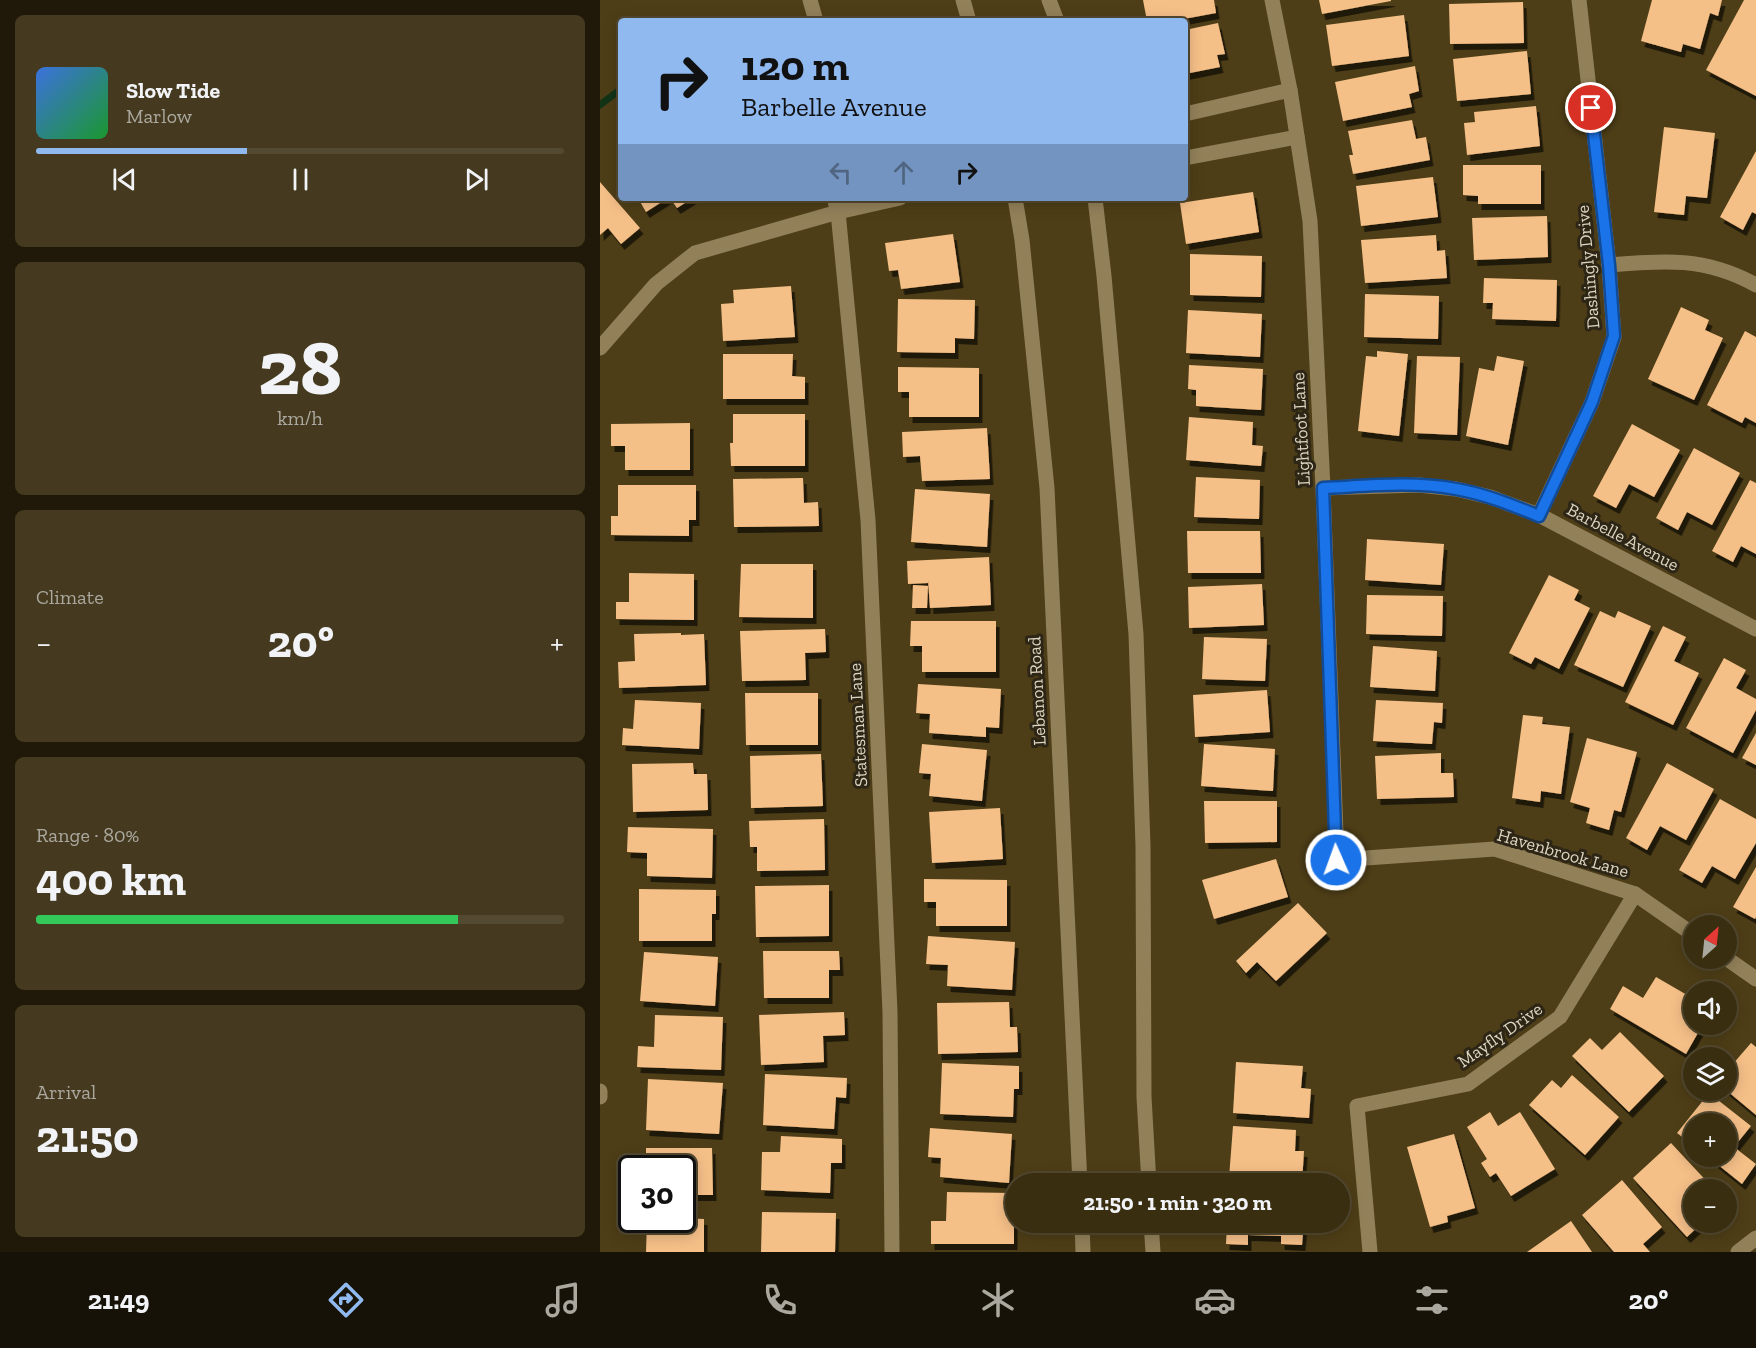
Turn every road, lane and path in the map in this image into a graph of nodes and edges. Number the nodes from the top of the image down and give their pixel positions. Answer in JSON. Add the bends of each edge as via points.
{"nodes":[{"id":1,"x":810,"y":0,"type":"edge"},
{"id":2,"x":963,"y":0,"type":"edge"},
{"id":3,"x":1049,"y":0,"type":"edge"},
{"id":4,"x":1272,"y":0,"type":"edge"},
{"id":5,"x":1579,"y":0,"type":"edge"},
{"id":6,"x":815,"y":18,"type":"edge"},
{"id":7,"x":968,"y":18,"type":"edge"},
{"id":8,"x":1056,"y":18,"type":"edge"},
{"id":9,"x":1290,"y":90,"type":"junction"},
{"id":10,"x":1188,"y":113,"type":"edge"},
{"id":11,"x":1297,"y":137,"type":"junction"},
{"id":12,"x":1188,"y":157,"type":"edge"},
{"id":13,"x":873,"y":201,"type":"edge"},
{"id":14,"x":1015,"y":201,"type":"edge"},
{"id":15,"x":1095,"y":201,"type":"edge"},
{"id":16,"x":836,"y":205,"type":"edge"},
{"id":17,"x":1609,"y":265,"type":"junction"},
{"id":18,"x":1756,"y":285,"type":"edge"},
{"id":19,"x":600,"y":348,"type":"edge"},
{"id":20,"x":1323,"y":488,"type":"junction"},
{"id":21,"x":1539,"y":516,"type":"junction"},
{"id":22,"x":1756,"y":629,"type":"edge"},
{"id":23,"x":1336,"y":860,"type":"joint"},
{"id":24,"x":1635,"y":894,"type":"junction"},
{"id":25,"x":1683,"y":927,"type":"edge"},
{"id":26,"x":1737,"y":966,"type":"edge"},
{"id":27,"x":1756,"y":979,"type":"edge"},
{"id":28,"x":600,"y":1091,"type":"edge"},
{"id":29,"x":600,"y":1097,"type":"edge"},
{"id":30,"x":1079,"y":1173,"type":"edge"},
{"id":31,"x":1148,"y":1173,"type":"edge"},
{"id":32,"x":1082,"y":1233,"type":"edge"},
{"id":33,"x":1152,"y":1233,"type":"edge"},
{"id":34,"x":1756,"y":1238,"type":"edge"},
{"id":35,"x":892,"y":1252,"type":"edge"},
{"id":36,"x":1083,"y":1252,"type":"edge"},
{"id":37,"x":1153,"y":1252,"type":"edge"},
{"id":38,"x":1370,"y":1252,"type":"edge"},
{"id":39,"x":1738,"y":1252,"type":"edge"}],
"edges":[{"from":1,"to":6,"type":"street"},
{"from":2,"to":7,"type":"street"},
{"from":3,"to":8,"type":"street"},
{"from":4,"to":9,"type":"street","name":"Lightfoot Lane"},
{"from":5,"to":17,"type":"street","name":"Dashingly Drive"},
{"from":9,"to":10,"type":"street"},
{"from":9,"to":11,"type":"street","name":"Lightfoot Lane"},
{"from":11,"to":12,"type":"street"},
{"from":11,"to":20,"type":"street","name":"Lightfoot Lane","via":[[1310,221]]},
{"from":13,"to":16,"type":"street"},
{"from":14,"to":30,"type":"street","name":"Lebanon Road","via":[[1047,488]]},
{"from":15,"to":31,"type":"street","via":[[1136,634]]},
{"from":16,"to":19,"type":"street","via":[[695,253],[656,284]]},
{"from":16,"to":35,"type":"street","name":"Statesman Lane","via":[[868,520],[890,1012]]},
{"from":17,"to":18,"type":"street","via":[[1686,262],[1717,268]]},
{"from":17,"to":21,"type":"street","name":"Dashingly Drive","via":[[1614,336],[1592,402]]},
{"from":20,"to":21,"type":"street","name":"Barbelle Avenue","via":[[1419,485],[1456,489]]},
{"from":20,"to":23,"type":"street","name":"Lightfoot Lane"},
{"from":21,"to":22,"type":"street","name":"Barbelle Avenue"},
{"from":23,"to":24,"type":"street","name":"Havenbrook Lane","via":[[1495,849]]},
{"from":24,"to":25,"type":"street","name":"Havenbrook Lane"},
{"from":24,"to":38,"type":"street","name":"Mayfly Drive","via":[[1560,1017],[1468,1084],[1357,1106]]},
{"from":26,"to":27,"type":"street"},
{"from":28,"to":29,"type":"street"},
{"from":32,"to":36,"type":"street"},
{"from":33,"to":37,"type":"street"},
{"from":34,"to":39,"type":"street"}]}
